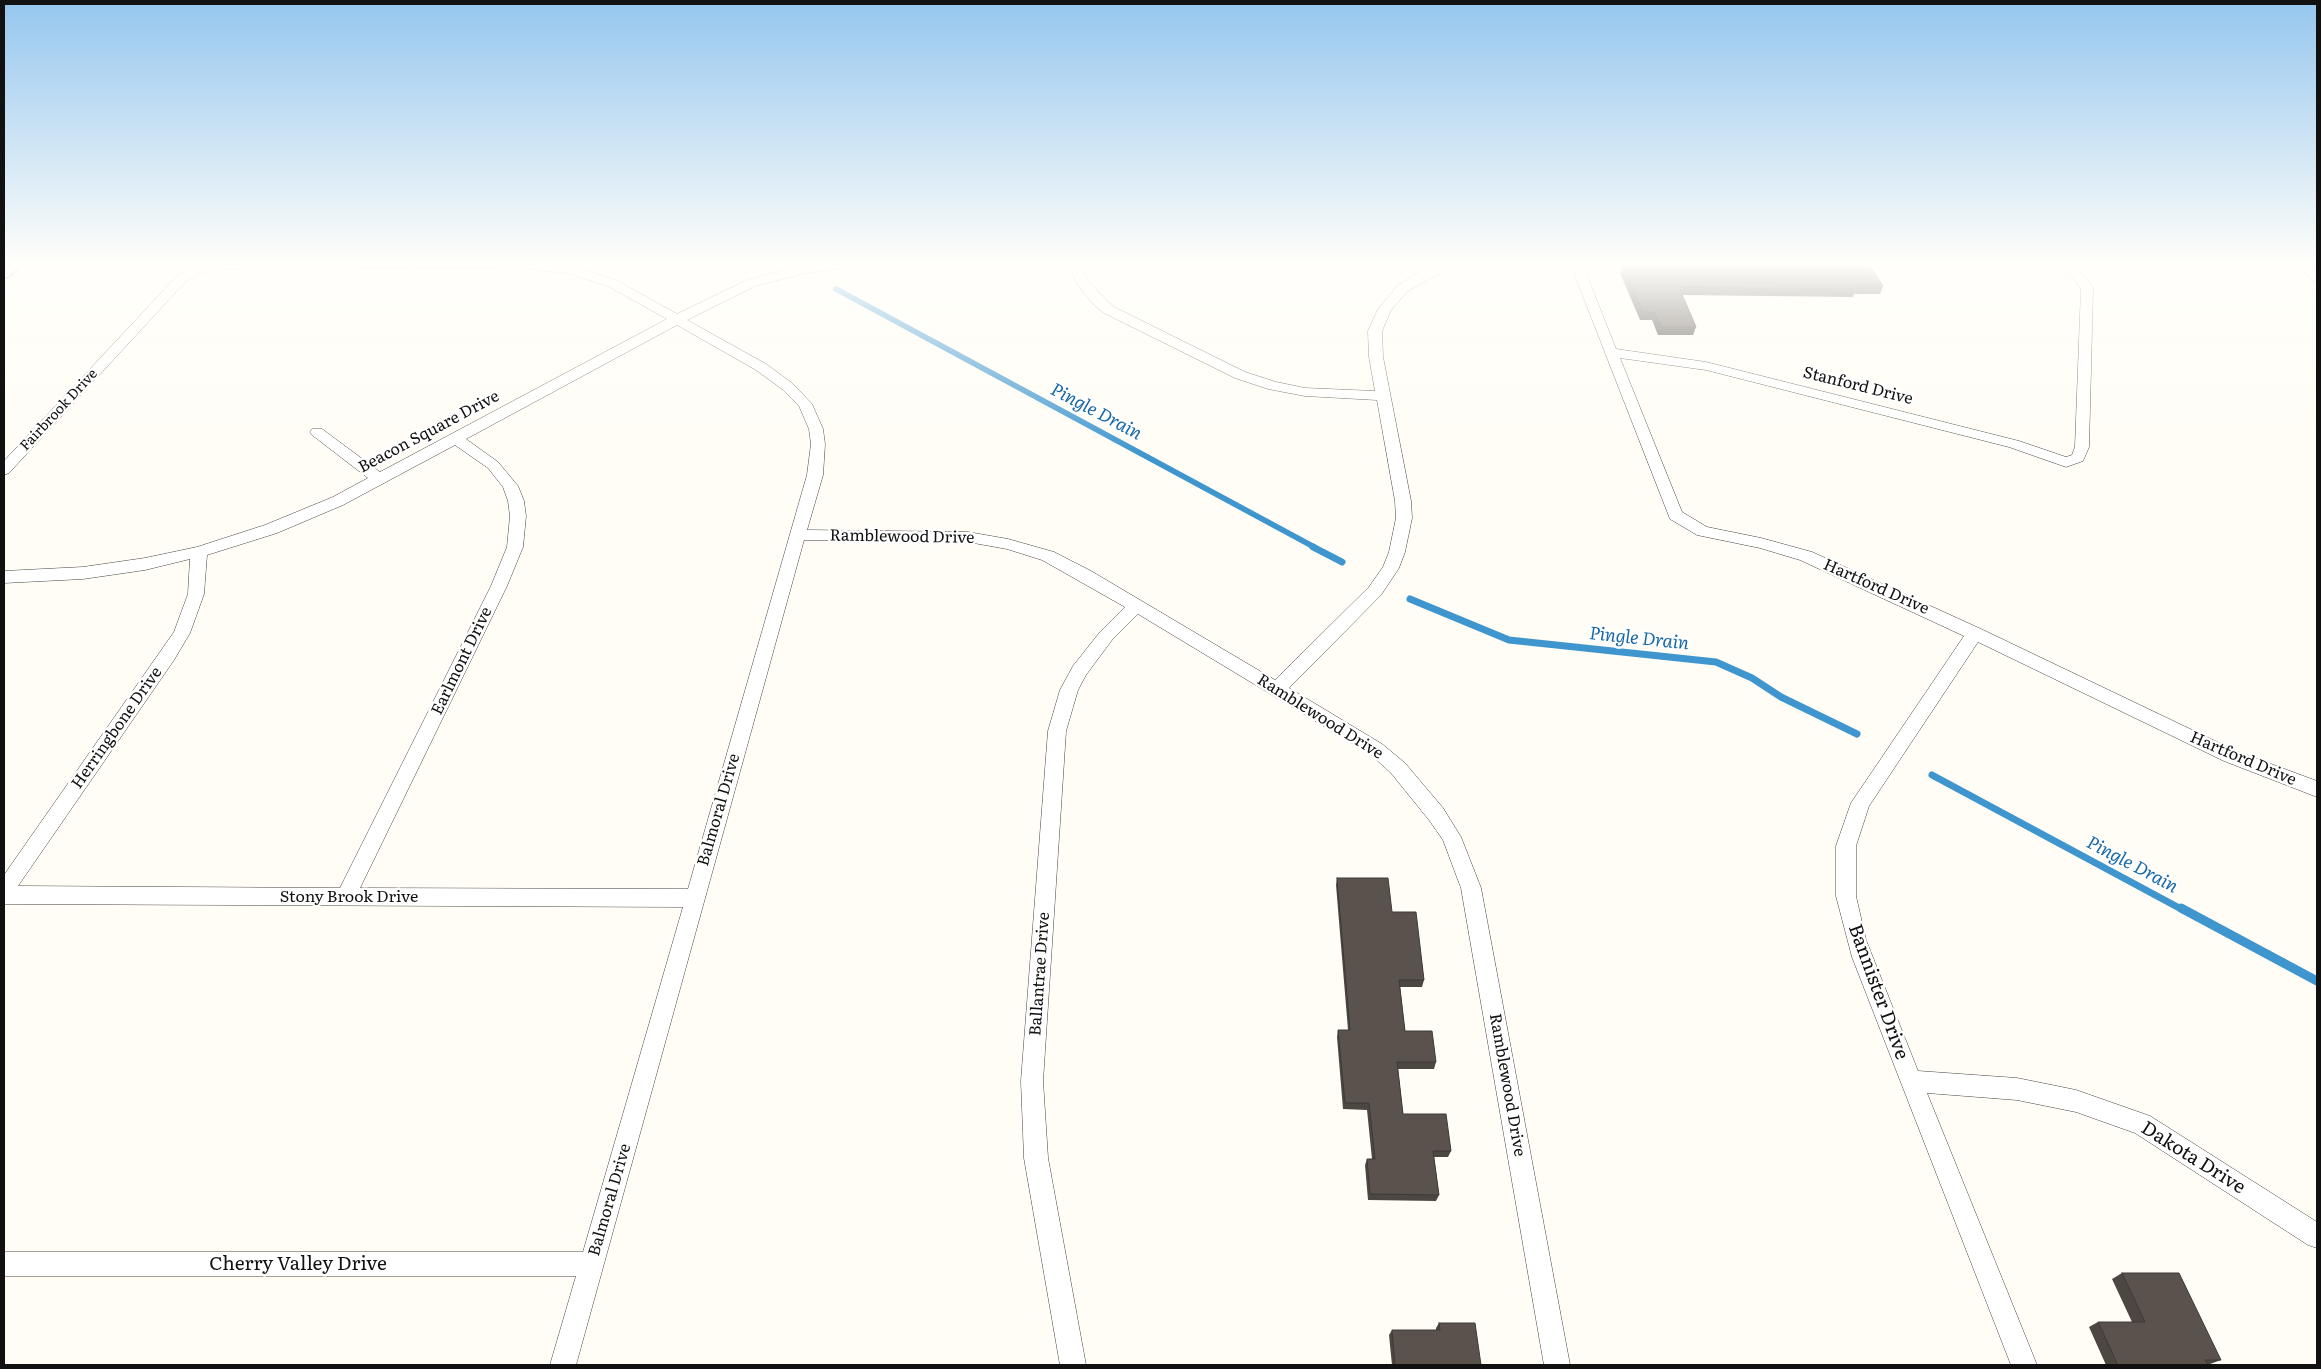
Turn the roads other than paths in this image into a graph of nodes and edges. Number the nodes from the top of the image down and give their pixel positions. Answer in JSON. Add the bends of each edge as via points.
{"nodes":[{"id":1,"x":137,"y":327,"type":"edge"},
{"id":2,"x":663,"y":327,"type":"edge"},
{"id":3,"x":688,"y":327,"type":"edge"},
{"id":4,"x":1143,"y":327,"type":"edge"},
{"id":5,"x":1377,"y":327,"type":"edge"},
{"id":6,"x":1600,"y":327,"type":"edge"},
{"id":7,"x":2086,"y":327,"type":"edge"},
{"id":8,"x":1610,"y":352,"type":"junction"},
{"id":9,"x":1384,"y":396,"type":"junction"},
{"id":10,"x":317,"y":432,"type":"dead end"},
{"id":11,"x":455,"y":438,"type":"junction"},
{"id":12,"x":4,"y":470,"type":"edge"},
{"id":13,"x":379,"y":479,"type":"junction"},
{"id":14,"x":797,"y":535,"type":"junction"},
{"id":15,"x":199,"y":552,"type":"junction"},
{"id":16,"x":4,"y":577,"type":"edge"},
{"id":17,"x":1136,"y":606,"type":"junction"},
{"id":18,"x":1975,"y":633,"type":"junction"},
{"id":19,"x":1277,"y":689,"type":"junction"},
{"id":20,"x":2317,"y":789,"type":"edge"},
{"id":21,"x":4,"y":890,"type":"edge"},
{"id":22,"x":4,"y":895,"type":"edge"},
{"id":23,"x":346,"y":897,"type":"junction"},
{"id":24,"x":695,"y":898,"type":"junction"},
{"id":25,"x":1912,"y":1081,"type":"junction"},
{"id":26,"x":2317,"y":1236,"type":"edge"},
{"id":27,"x":4,"y":1264,"type":"edge"},
{"id":28,"x":592,"y":1264,"type":"junction"},
{"id":29,"x":563,"y":1365,"type":"edge"},
{"id":30,"x":1073,"y":1365,"type":"edge"},
{"id":31,"x":1557,"y":1365,"type":"edge"},
{"id":32,"x":2024,"y":1365,"type":"edge"}],
"edges":[{"from":1,"to":12,"type":"street","name":"Fairbrook Drive"},
{"from":2,"to":11,"type":"street","name":"Beacon Square Drive"},
{"from":3,"to":14,"type":"street","name":"Balmoral Drive","via":[[788,386],[811,416],[818,444],[817,458]]},
{"from":4,"to":9,"type":"street","via":[[1240,375],[1272,386],[1305,392]]},
{"from":5,"to":9,"type":"street","via":[[1375,344]]},
{"from":6,"to":8,"type":"street","name":"Hartford Drive"},
{"from":7,"to":8,"type":"street","name":"Stanford Drive","via":[[2082,447],[2078,458],[2066,462],[2014,444],[1706,366]]},
{"from":8,"to":18,"type":"street","name":"Hartford Drive","via":[[1675,516],[1703,531],[1806,556]]},
{"from":9,"to":19,"type":"street","via":[[1403,501],[1404,518],[1397,552],[1391,568],[1375,591]]},
{"from":10,"to":13,"type":"street"},
{"from":11,"to":13,"type":"street","name":"Beacon Square Drive"},
{"from":11,"to":23,"type":"street","name":"Earlmont Drive","via":[[493,465],[510,486],[518,516],[515,546],[499,586]]},
{"from":13,"to":15,"type":"street","name":"Beacon Square Drive","via":[[306,515]]},
{"from":14,"to":17,"type":"street","name":"Ramblewood Drive","via":[[944,536],[988,540],[1028,549],[1060,562]]},
{"from":14,"to":24,"type":"street","name":"Balmoral Drive"},
{"from":15,"to":16,"type":"street","name":"Beacon Square Drive","via":[[115,569]]},
{"from":15,"to":21,"type":"street","name":"Herringbone Drive","via":[[196,594],[182,632]]},
{"from":17,"to":19,"type":"street","name":"Ramblewood Drive"},
{"from":17,"to":30,"type":"street","name":"Ballantrae Drive","via":[[1106,636],[1079,671],[1069,690],[1057,732],[1032,1082],[1036,1158]]},
{"from":18,"to":20,"type":"street","name":"Hartford Drive","via":[[2230,756]]},
{"from":18,"to":25,"type":"street","name":"Bannister Drive","via":[[1860,803],[1846,846],[1846,896],[1856,940]]},
{"from":19,"to":31,"type":"street","name":"Ramblewood Drive","via":[[1361,739],[1398,768],[1436,814],[1462,862],[1476,914]]},
{"from":22,"to":23,"type":"street","name":"Stony Brook Drive"},
{"from":23,"to":24,"type":"street","name":"Stony Brook Drive"},
{"from":24,"to":28,"type":"street","name":"Balmoral Drive"},
{"from":25,"to":26,"type":"street","name":"Dakota Drive","via":[[2017,1089],[2076,1101],[2142,1124]]},
{"from":25,"to":32,"type":"street","name":"Bannister Drive"},
{"from":27,"to":28,"type":"street","name":"Cherry Valley Drive"},
{"from":28,"to":29,"type":"street","name":"Balmoral Drive"}]}
